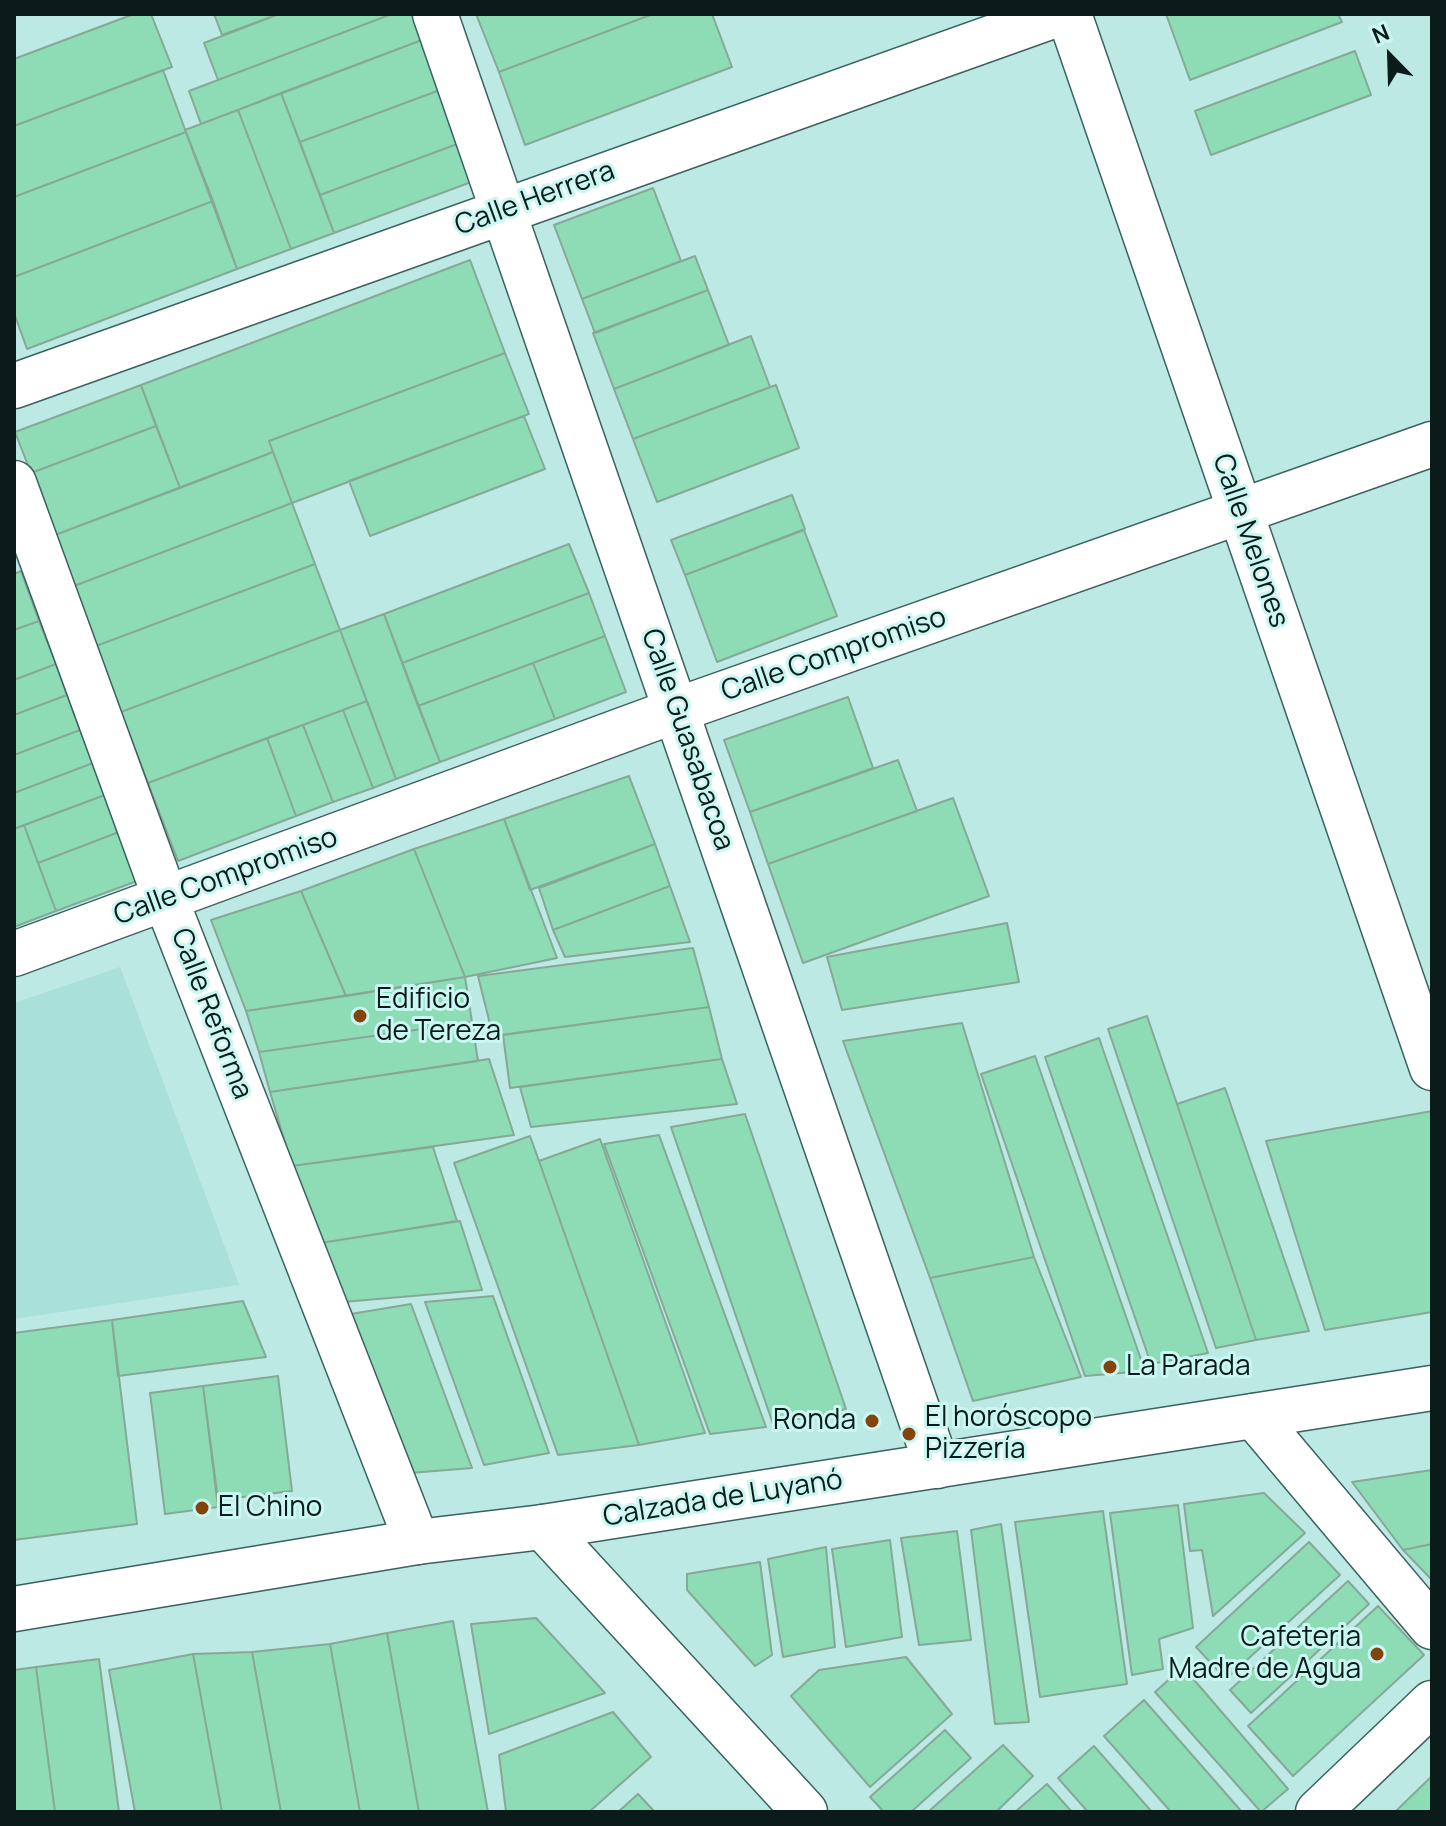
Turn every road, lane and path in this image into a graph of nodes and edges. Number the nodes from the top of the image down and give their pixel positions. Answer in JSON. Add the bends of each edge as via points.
{"nodes":[{"id":1,"x":435,"y":14,"type":"edge"},
{"id":2,"x":1058,"y":14,"type":"edge"},
{"id":3,"x":1069,"y":14,"type":"edge"},
{"id":4,"x":504,"y":210,"type":"junction"},
{"id":5,"x":14,"y":386,"type":"edge"},
{"id":6,"x":1432,"y":444,"type":"edge"},
{"id":7,"x":14,"y":483,"type":"edge"},
{"id":8,"x":1241,"y":512,"type":"junction"},
{"id":9,"x":677,"y":710,"type":"junction"},
{"id":10,"x":166,"y":900,"type":"junction"},
{"id":11,"x":14,"y":954,"type":"edge"},
{"id":12,"x":1432,"y":1068,"type":"edge"},
{"id":13,"x":1432,"y":1388,"type":"edge"},
{"id":14,"x":1254,"y":1416,"type":"junction"},
{"id":15,"x":937,"y":1466,"type":"junction"},
{"id":16,"x":543,"y":1527,"type":"junction"},
{"id":17,"x":417,"y":1542,"type":"junction"},
{"id":18,"x":14,"y":1609,"type":"edge"},
{"id":19,"x":1432,"y":1627,"type":"edge"},
{"id":20,"x":1432,"y":1703,"type":"edge"},
{"id":21,"x":805,"y":1812,"type":"edge"},
{"id":22,"x":1318,"y":1812,"type":"edge"}],
"edges":[{"from":1,"to":4,"type":"street","name":"Calle Guasabacoa"},
{"from":2,"to":4,"type":"street","name":"Calle Herrera"},
{"from":3,"to":8,"type":"street","name":"Calle Melones"},
{"from":4,"to":5,"type":"street","name":"Calle Herrera"},
{"from":4,"to":9,"type":"street","name":"Calle Guasabacoa"},
{"from":6,"to":8,"type":"street","name":"Calle Compromiso"},
{"from":7,"to":10,"type":"street","name":"Calle Reforma"},
{"from":8,"to":9,"type":"street","name":"Calle Compromiso"},
{"from":8,"to":12,"type":"street","name":"Calle Melones"},
{"from":9,"to":10,"type":"street","name":"Calle Compromiso"},
{"from":9,"to":15,"type":"street","name":"Calle Guasabacoa"},
{"from":10,"to":11,"type":"street","name":"Calle Compromiso"},
{"from":10,"to":17,"type":"street","name":"Calle Reforma"},
{"from":13,"to":14,"type":"street","name":"Calzada de Luyanó"},
{"from":14,"to":15,"type":"street","name":"Calzada de Luyanó"},
{"from":14,"to":19,"type":"street"},
{"from":15,"to":16,"type":"street","name":"Calzada de Luyanó"},
{"from":16,"to":17,"type":"street","name":"Calzada de Luyanó"},
{"from":16,"to":21,"type":"street"},
{"from":17,"to":18,"type":"street","name":"Calzada de Luyanó"},
{"from":20,"to":22,"type":"street"}]}
